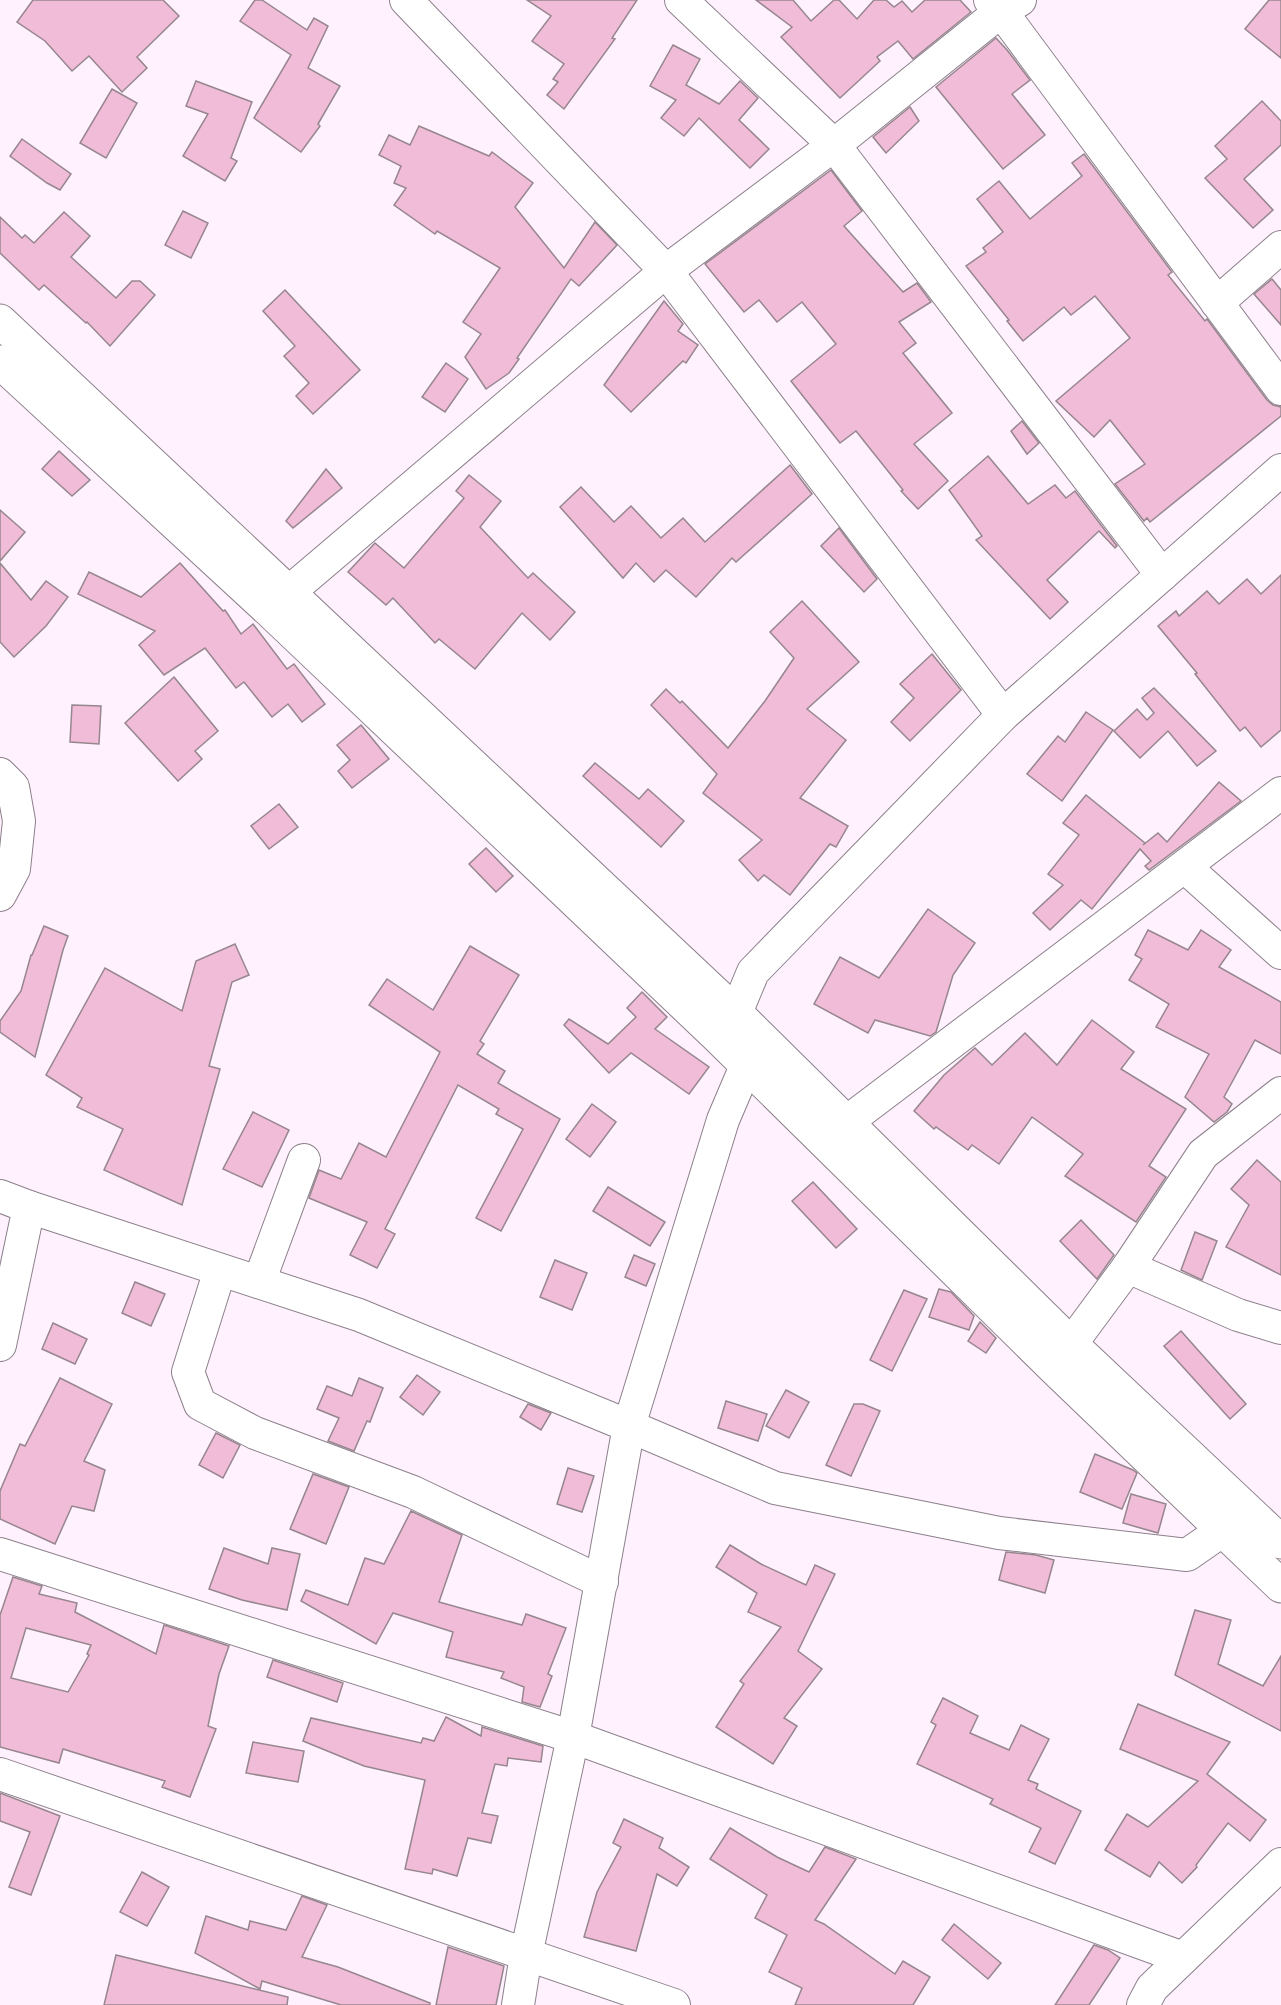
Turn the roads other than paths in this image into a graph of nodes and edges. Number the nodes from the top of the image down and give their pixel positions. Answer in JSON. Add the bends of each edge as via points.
{"nodes":[{"id":1,"x":406,"y":0,"type":"edge"},
{"id":2,"x":681,"y":0,"type":"edge"},
{"id":3,"x":1004,"y":4,"type":"edge"},
{"id":4,"x":834,"y":145,"type":"junction"},
{"id":5,"x":1281,"y":247,"type":"edge"},
{"id":6,"x":666,"y":271,"type":"junction"},
{"id":7,"x":1217,"y":303,"type":"junction"},
{"id":8,"x":0,"y":321,"type":"edge"},
{"id":9,"x":0,"y":362,"type":"edge"},
{"id":10,"x":1281,"y":389,"type":"edge"},
{"id":11,"x":1281,"y":470,"type":"edge"},
{"id":12,"x":1162,"y":575,"type":"junction"},
{"id":13,"x":280,"y":602,"type":"junction"},
{"id":14,"x":1003,"y":715,"type":"junction"},
{"id":15,"x":0,"y":774,"type":"edge"},
{"id":16,"x":1281,"y":793,"type":"edge"},
{"id":17,"x":1185,"y":867,"type":"junction"},
{"id":18,"x":0,"y":895,"type":"edge"},
{"id":19,"x":1281,"y":953,"type":"edge"},
{"id":20,"x":726,"y":1025,"type":"junction"},
{"id":21,"x":755,"y":1053,"type":"junction"},
{"id":22,"x":1281,"y":1093,"type":"edge"},
{"id":23,"x":848,"y":1122,"type":"junction"},
{"id":24,"x":304,"y":1160,"type":"dead end"},
{"id":25,"x":0,"y":1196,"type":"edge"},
{"id":26,"x":29,"y":1207,"type":"junction"},
{"id":27,"x":1128,"y":1267,"type":"junction"},
{"id":28,"x":220,"y":1270,"type":"junction"},
{"id":29,"x":259,"y":1282,"type":"junction"},
{"id":30,"x":1281,"y":1328,"type":"edge"},
{"id":31,"x":1071,"y":1344,"type":"junction"},
{"id":32,"x":0,"y":1345,"type":"edge"},
{"id":33,"x":629,"y":1426,"type":"junction"},
{"id":34,"x":1222,"y":1530,"type":"junction"},
{"id":35,"x":1281,"y":1542,"type":"edge"},
{"id":36,"x":0,"y":1554,"type":"edge"},
{"id":37,"x":602,"y":1582,"type":"junction"},
{"id":38,"x":1281,"y":1587,"type":"edge"},
{"id":39,"x":573,"y":1737,"type":"junction"},
{"id":40,"x":0,"y":1774,"type":"edge"},
{"id":41,"x":1281,"y":1864,"type":"edge"},
{"id":42,"x":526,"y":1955,"type":"junction"},
{"id":43,"x":1184,"y":1958,"type":"junction"},
{"id":44,"x":518,"y":2005,"type":"edge"},
{"id":45,"x":674,"y":2005,"type":"edge"},
{"id":46,"x":1143,"y":2005,"type":"edge"}],
"edges":[{"from":1,"to":6,"type":"street"},
{"from":2,"to":4,"type":"street"},
{"from":3,"to":4,"type":"street"},
{"from":3,"to":7,"type":"street"},
{"from":4,"to":6,"type":"street"},
{"from":4,"to":12,"type":"street"},
{"from":5,"to":7,"type":"street"},
{"from":6,"to":13,"type":"street"},
{"from":6,"to":14,"type":"street"},
{"from":7,"to":10,"type":"street"},
{"from":8,"to":13,"type":"main road"},
{"from":9,"to":13,"type":"main road"},
{"from":11,"to":12,"type":"street"},
{"from":12,"to":14,"type":"street"},
{"from":13,"to":20,"type":"main road"},
{"from":14,"to":20,"type":"street","via":[[753,972]]},
{"from":15,"to":18,"type":"street","via":[[13,787],[19,821],[14,869]]},
{"from":16,"to":17,"type":"street"},
{"from":17,"to":19,"type":"street"},
{"from":17,"to":23,"type":"street"},
{"from":20,"to":21,"type":"main road"},
{"from":21,"to":23,"type":"main road"},
{"from":21,"to":33,"type":"street","via":[[723,1120]]},
{"from":21,"to":34,"type":"main road","via":[[1054,1368]]},
{"from":22,"to":27,"type":"street","via":[[1203,1154]]},
{"from":23,"to":31,"type":"main road"},
{"from":24,"to":29,"type":"street"},
{"from":25,"to":26,"type":"street"},
{"from":26,"to":28,"type":"street"},
{"from":26,"to":32,"type":"street"},
{"from":27,"to":30,"type":"street","via":[[1238,1316]]},
{"from":27,"to":31,"type":"street"},
{"from":28,"to":29,"type":"street"},
{"from":28,"to":37,"type":"street","via":[[188,1372],[200,1404],[255,1433],[413,1492]]},
{"from":29,"to":33,"type":"street","via":[[359,1315]]},
{"from":31,"to":35,"type":"main road"},
{"from":33,"to":34,"type":"street","via":[[776,1488],[999,1533],[1186,1555]]},
{"from":33,"to":37,"type":"street"},
{"from":34,"to":38,"type":"main road"},
{"from":36,"to":39,"type":"street"},
{"from":37,"to":39,"type":"street"},
{"from":39,"to":42,"type":"street"},
{"from":39,"to":43,"type":"street"},
{"from":40,"to":42,"type":"street"},
{"from":41,"to":43,"type":"street"},
{"from":42,"to":44,"type":"street"},
{"from":42,"to":45,"type":"street"},
{"from":43,"to":46,"type":"street","via":[[1152,1988]]}]}
